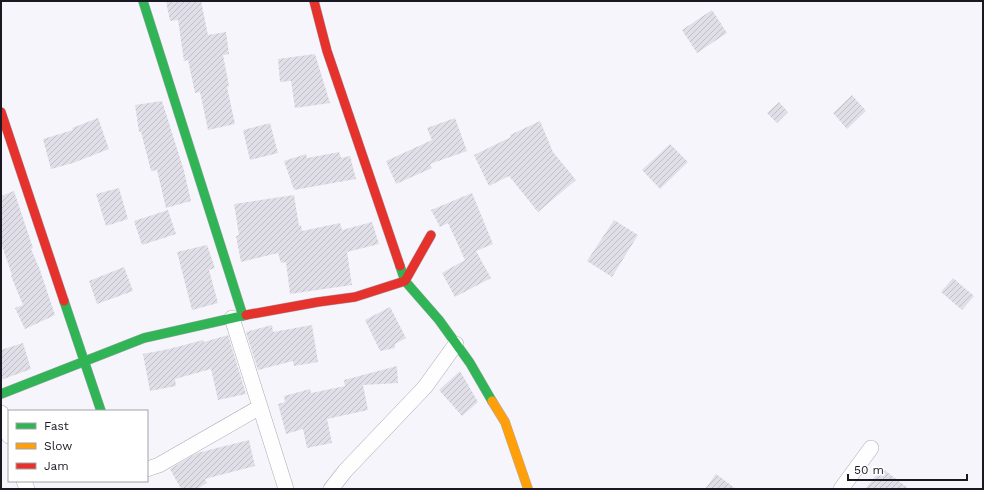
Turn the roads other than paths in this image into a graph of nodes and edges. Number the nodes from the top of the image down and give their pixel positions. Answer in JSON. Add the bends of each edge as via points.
{"nodes":[{"id":1,"x":143,"y":1,"type":"edge"},
{"id":2,"x":314,"y":1,"type":"edge"},
{"id":3,"x":1,"y":112,"type":"edge"},
{"id":4,"x":431,"y":235,"type":"dead end"},
{"id":5,"x":405,"y":281,"type":"junction"},
{"id":6,"x":238,"y":317,"type":"junction"},
{"id":7,"x":456,"y":344,"type":"junction"},
{"id":8,"x":84,"y":362,"type":"junction"},
{"id":9,"x":1,"y":394,"type":"edge"},
{"id":10,"x":260,"y":407,"type":"junction"},
{"id":11,"x":101,"y":410,"type":"edge"},
{"id":12,"x":1,"y":414,"type":"edge"},
{"id":13,"x":8,"y":433,"type":"edge"},
{"id":14,"x":871,"y":448,"type":"dead end"},
{"id":15,"x":148,"y":469,"type":"edge"},
{"id":16,"x":286,"y":489,"type":"edge"},
{"id":17,"x":331,"y":489,"type":"edge"},
{"id":18,"x":528,"y":489,"type":"edge"},
{"id":19,"x":841,"y":489,"type":"edge"}],
"edges":[{"from":1,"to":6,"type":"street"},
{"from":2,"to":5,"type":"street","via":[[327,51]]},
{"from":3,"to":8,"type":"street"},
{"from":4,"to":5,"type":"street"},
{"from":5,"to":6,"type":"street","via":[[355,297]]},
{"from":5,"to":7,"type":"street"},
{"from":6,"to":8,"type":"street","via":[[144,338]]},
{"from":6,"to":10,"type":"street"},
{"from":7,"to":17,"type":"street","via":[[425,387]]},
{"from":7,"to":18,"type":"street","via":[[505,422]]},
{"from":8,"to":9,"type":"street"},
{"from":8,"to":11,"type":"street"},
{"from":10,"to":15,"type":"street","via":[[159,465]]},
{"from":10,"to":16,"type":"street"},
{"from":12,"to":13,"type":"street"},
{"from":14,"to":19,"type":"street"}]}
